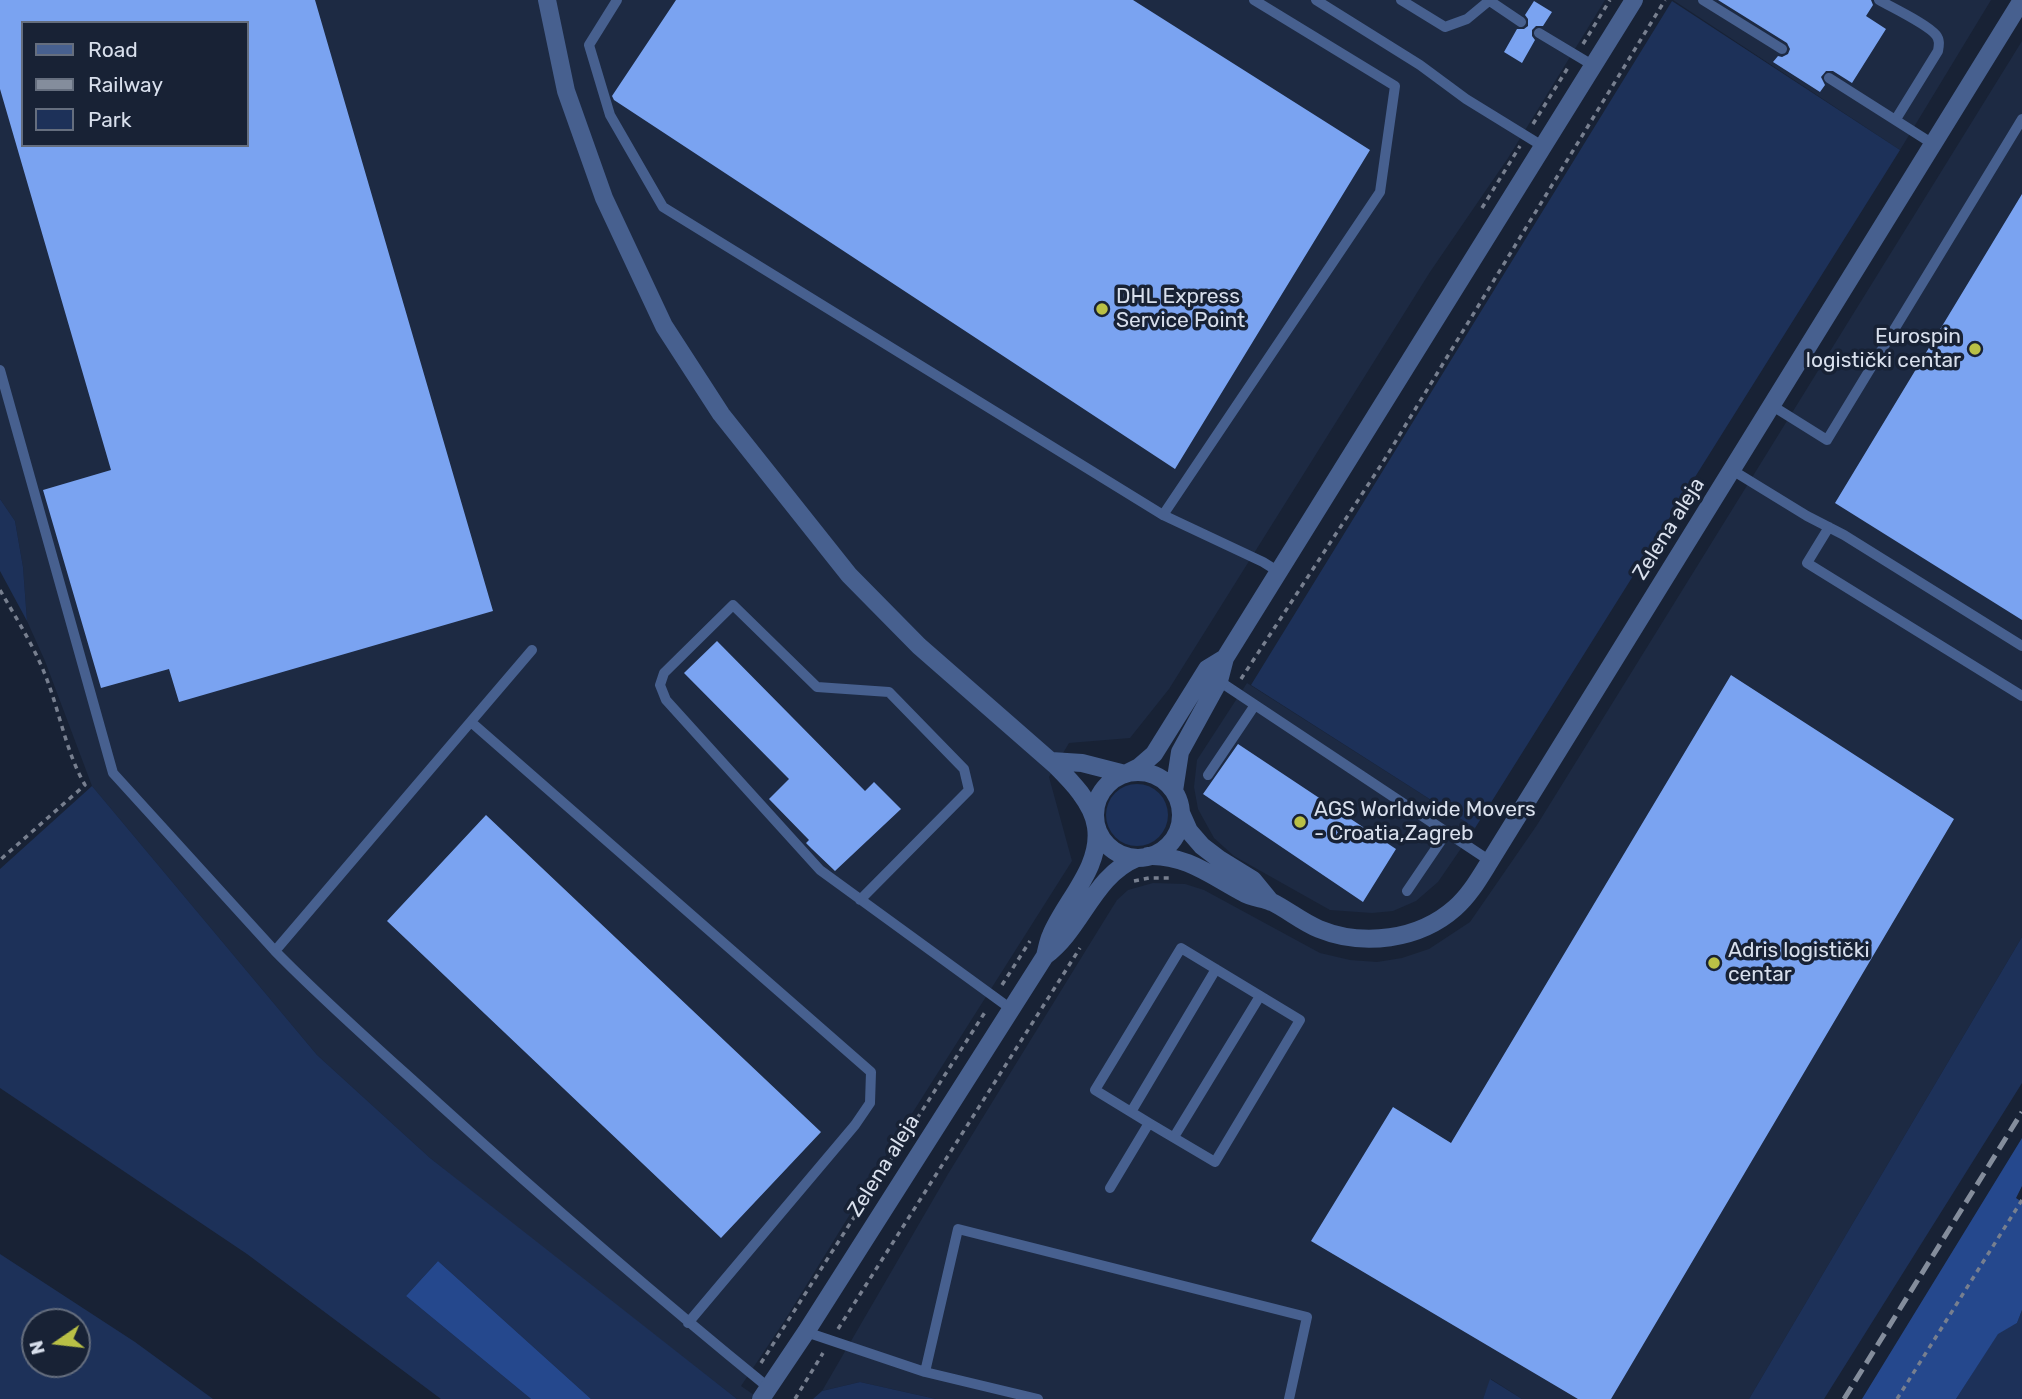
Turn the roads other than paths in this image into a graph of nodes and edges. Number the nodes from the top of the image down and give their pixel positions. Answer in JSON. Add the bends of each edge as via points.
{"nodes":[{"id":1,"x":547,"y":0,"type":"edge"},
{"id":2,"x":617,"y":0,"type":"edge"},
{"id":3,"x":1254,"y":0,"type":"edge"},
{"id":4,"x":1316,"y":0,"type":"edge"},
{"id":5,"x":1401,"y":0,"type":"edge"},
{"id":6,"x":1634,"y":0,"type":"edge"},
{"id":7,"x":1704,"y":0,"type":"edge"},
{"id":8,"x":1879,"y":0,"type":"edge"},
{"id":9,"x":2022,"y":0,"type":"edge"},
{"id":10,"x":1490,"y":1,"type":"edge"},
{"id":11,"x":1521,"y":22,"type":"dead end"},
{"id":12,"x":1539,"y":33,"type":"dead end"},
{"id":13,"x":1782,"y":48,"type":"dead end"},
{"id":14,"x":1594,"y":66,"type":"junction"},
{"id":15,"x":1829,"y":78,"type":"dead end"},
{"id":16,"x":1896,"y":119,"type":"junction"},
{"id":17,"x":2022,"y":119,"type":"edge"},
{"id":18,"x":1933,"y":144,"type":"junction"},
{"id":19,"x":1544,"y":147,"type":"junction"},
{"id":20,"x":0,"y":370,"type":"edge"},
{"id":21,"x":1771,"y":405,"type":"junction"},
{"id":22,"x":1732,"y":470,"type":"junction"},
{"id":23,"x":1163,"y":515,"type":"junction"},
{"id":24,"x":1829,"y":527,"type":"junction"},
{"id":25,"x":1279,"y":572,"type":"junction"},
{"id":26,"x":2022,"y":646,"type":"edge"},
{"id":27,"x":532,"y":650,"type":"dead end"},
{"id":28,"x":1225,"y":658,"type":"junction"},
{"id":29,"x":1226,"y":686,"type":"junction"},
{"id":30,"x":2022,"y":696,"type":"edge"},
{"id":31,"x":1255,"y":705,"type":"junction"},
{"id":32,"x":471,"y":722,"type":"junction"},
{"id":33,"x":1051,"y":761,"type":"junction"},
{"id":34,"x":1125,"y":774,"type":"junction"},
{"id":35,"x":1208,"y":775,"type":"dead end"},
{"id":36,"x":1174,"y":791,"type":"junction"},
{"id":37,"x":1181,"y":813,"type":"junction"},
{"id":38,"x":1096,"y":824,"type":"junction"},
{"id":39,"x":1447,"y":832,"type":"junction"},
{"id":40,"x":1143,"y":857,"type":"junction"},
{"id":41,"x":1490,"y":861,"type":"junction"},
{"id":42,"x":1407,"y":891,"type":"dead end"},
{"id":43,"x":860,"y":900,"type":"junction"},
{"id":44,"x":1271,"y":902,"type":"junction"},
{"id":45,"x":275,"y":951,"type":"junction"},
{"id":46,"x":1045,"y":956,"type":"junction"},
{"id":47,"x":1216,"y":969,"type":"junction"},
{"id":48,"x":1260,"y":996,"type":"junction"},
{"id":49,"x":1012,"y":1009,"type":"junction"},
{"id":50,"x":1131,"y":1112,"type":"junction"},
{"id":51,"x":1149,"y":1122,"type":"junction"},
{"id":52,"x":1174,"y":1137,"type":"junction"},
{"id":53,"x":1110,"y":1188,"type":"dead end"},
{"id":54,"x":688,"y":1323,"type":"junction"},
{"id":55,"x":806,"y":1332,"type":"junction"},
{"id":56,"x":925,"y":1371,"type":"junction"},
{"id":57,"x":765,"y":1394,"type":"edge"},
{"id":58,"x":1038,"y":1399,"type":"edge"},
{"id":59,"x":1289,"y":1399,"type":"edge"}],
"edges":[{"from":1,"to":33,"type":"street","via":[[566,91],[604,198],[664,326],[721,414],[849,575],[919,646]]},
{"from":2,"to":23,"type":"lane","via":[[589,45],[610,115],[663,206]]},
{"from":3,"to":23,"type":"lane","via":[[1395,86],[1380,192]]},
{"from":4,"to":19,"type":"lane"},
{"from":5,"to":10,"type":"lane","via":[[1445,27],[1467,19]]},
{"from":6,"to":14,"type":"street","name":"Zelena aleja"},
{"from":7,"to":13,"type":"lane"},
{"from":8,"to":16,"type":"lane","via":[[1928,29],[1939,43]]},
{"from":9,"to":18,"type":"street","name":"Zelena aleja"},
{"from":10,"to":11,"type":"lane"},
{"from":12,"to":14,"type":"lane"},
{"from":14,"to":19,"type":"street","name":"Zelena aleja"},
{"from":15,"to":16,"type":"lane"},
{"from":16,"to":18,"type":"lane"},
{"from":17,"to":21,"type":"lane","via":[[1827,440]]},
{"from":18,"to":21,"type":"street","name":"Zelena aleja"},
{"from":19,"to":25,"type":"street","name":"Zelena aleja"},
{"from":20,"to":45,"type":"lane","via":[[113,773]]},
{"from":21,"to":22,"type":"street","name":"Zelena aleja"},
{"from":22,"to":24,"type":"lane"},
{"from":22,"to":41,"type":"street","name":"Zelena aleja"},
{"from":23,"to":25,"type":"lane"},
{"from":24,"to":26,"type":"lane"},
{"from":24,"to":30,"type":"lane","via":[[1807,563]]},
{"from":25,"to":28,"type":"street","name":"Zelena aleja"},
{"from":27,"to":32,"type":"lane"},
{"from":28,"to":29,"type":"street","name":"Zelena aleja"},
{"from":28,"to":34,"type":"street","name":"Zelena aleja","via":[[1207,669],[1154,754]]},
{"from":29,"to":31,"type":"lane"},
{"from":29,"to":36,"type":"street","name":"Zelena aleja","via":[[1180,752]]},
{"from":31,"to":35,"type":"lane"},
{"from":31,"to":39,"type":"lane"},
{"from":32,"to":45,"type":"lane"},
{"from":32,"to":54,"type":"lane","via":[[871,1072],[870,1103],[855,1125]]},
{"from":33,"to":34,"type":"street"},
{"from":33,"to":38,"type":"street","via":[[1072,781]]},
{"from":34,"to":36,"type":"street","via":[[1157,776]]},
{"from":34,"to":38,"type":"street","name":"Zelena aleja","via":[[1101,793]]},
{"from":36,"to":37,"type":"street","name":"Zelena aleja"},
{"from":37,"to":40,"type":"street","name":"Zelena aleja","via":[[1172,840],[1159,852]]},
{"from":37,"to":44,"type":"street","name":"Zelena aleja","via":[[1202,846],[1253,880]]},
{"from":38,"to":40,"type":"street","name":"Zelena aleja","via":[[1115,851]]},
{"from":38,"to":46,"type":"street","name":"Zelena aleja","via":[[1093,853],[1051,934]]},
{"from":39,"to":41,"type":"lane"},
{"from":39,"to":42,"type":"lane"},
{"from":40,"to":44,"type":"street","name":"Zelena aleja","via":[[1170,856],[1247,895]]},
{"from":40,"to":46,"type":"street","name":"Zelena aleja","via":[[1116,868],[1060,945]]},
{"from":41,"to":44,"type":"street","name":"Zelena aleja","via":[[1455,908],[1420,929],[1383,939],[1332,934]]},
{"from":43,"to":43,"type":"lane","via":[[820,870],[666,700],[660,685],[664,674],[733,605],[817,687],[889,692],[964,769],[969,790]]},
{"from":43,"to":49,"type":"lane"},
{"from":45,"to":54,"type":"lane","via":[[320,997]]},
{"from":46,"to":49,"type":"street","name":"Zelena aleja"},
{"from":47,"to":48,"type":"lane"},
{"from":47,"to":50,"type":"lane"},
{"from":47,"to":50,"type":"lane","via":[[1181,948],[1095,1090]]},
{"from":48,"to":52,"type":"lane"},
{"from":48,"to":52,"type":"lane","via":[[1300,1020],[1215,1162]]},
{"from":49,"to":55,"type":"street","name":"Zelena aleja"},
{"from":50,"to":51,"type":"lane"},
{"from":51,"to":52,"type":"lane"},
{"from":51,"to":53,"type":"lane"},
{"from":54,"to":57,"type":"lane","via":[[753,1376]]},
{"from":55,"to":56,"type":"lane"},
{"from":55,"to":57,"type":"street","name":"Zelena aleja"},
{"from":56,"to":58,"type":"lane"},
{"from":56,"to":59,"type":"lane","via":[[958,1229],[1307,1317]]}]}
